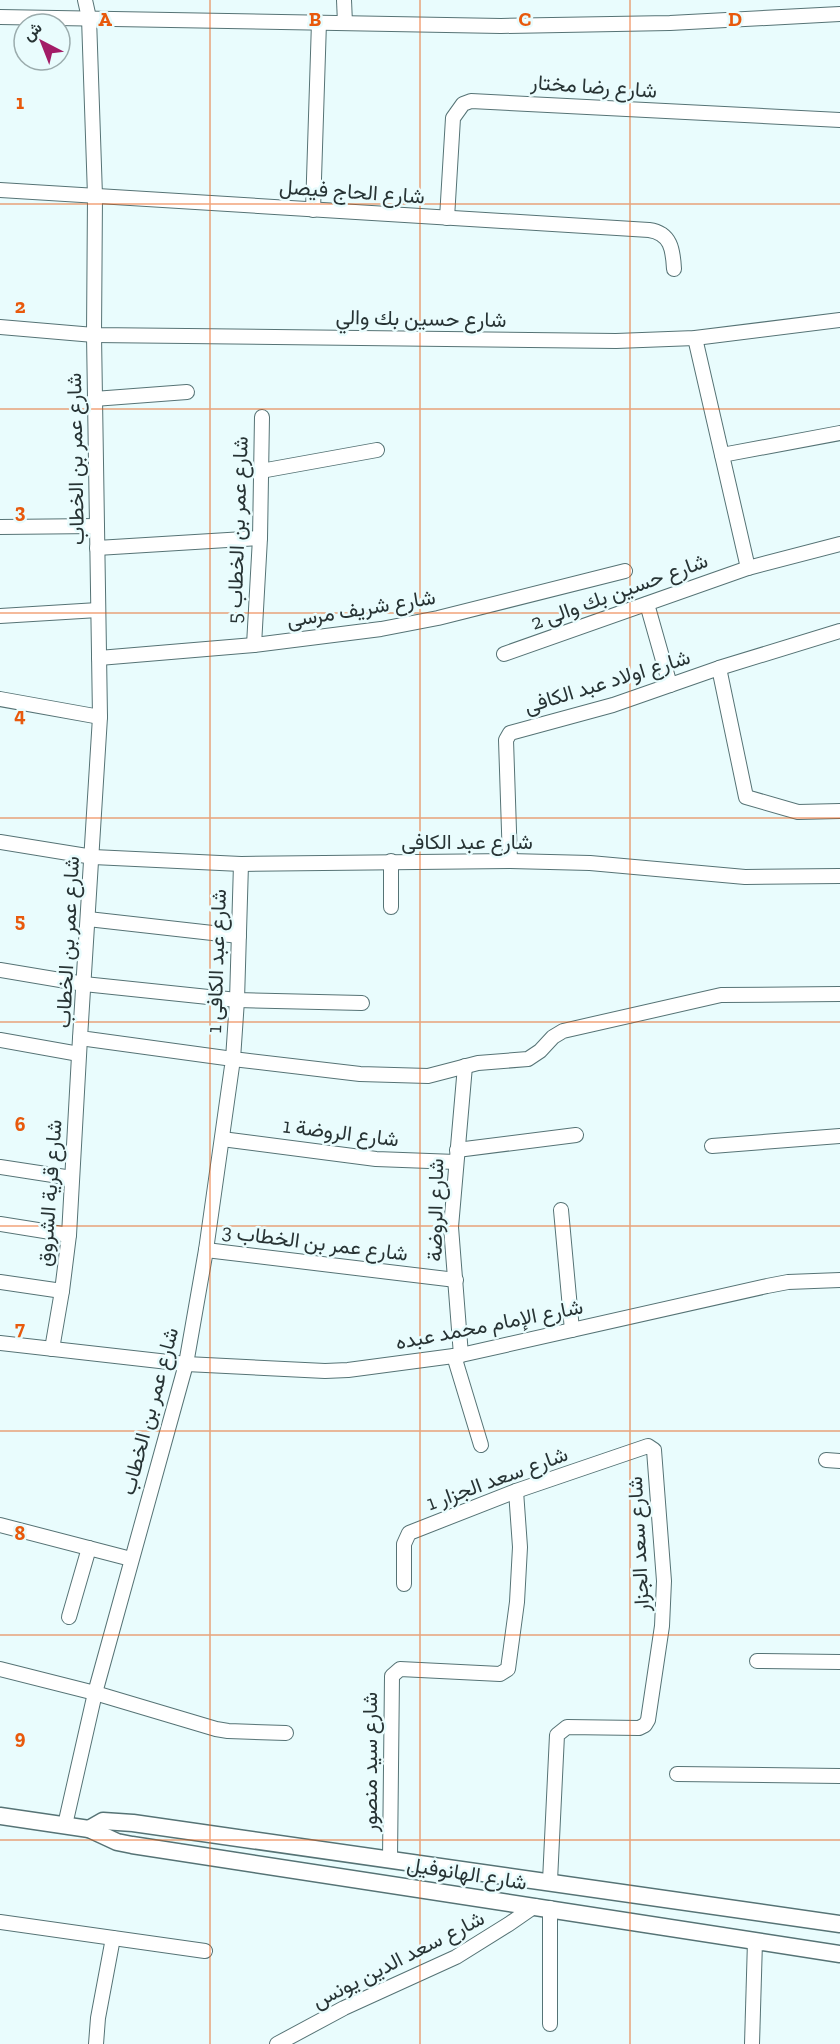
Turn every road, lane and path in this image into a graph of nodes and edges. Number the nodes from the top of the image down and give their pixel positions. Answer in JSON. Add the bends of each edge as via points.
{"nodes":[{"id":1,"x":85,"y":0,"type":"edge"},
{"id":2,"x":344,"y":0,"type":"edge"},
{"id":3,"x":840,"y":14,"type":"edge"},
{"id":4,"x":0,"y":17,"type":"edge"},
{"id":5,"x":89,"y":18,"type":"junction"},
{"id":6,"x":320,"y":22,"type":"junction"},
{"id":7,"x":345,"y":22,"type":"junction"},
{"id":8,"x":840,"y":120,"type":"edge"},
{"id":9,"x":0,"y":190,"type":"edge"},
{"id":10,"x":95,"y":196,"type":"junction"},
{"id":11,"x":313,"y":210,"type":"junction"},
{"id":12,"x":447,"y":218,"type":"junction"},
{"id":13,"x":674,"y":268,"type":"dead end"},
{"id":14,"x":840,"y":320,"type":"edge"},
{"id":15,"x":0,"y":327,"type":"edge"},
{"id":16,"x":94,"y":335,"type":"junction"},
{"id":17,"x":695,"y":338,"type":"junction"},
{"id":18,"x":187,"y":392,"type":"dead end"},
{"id":19,"x":94,"y":399,"type":"junction"},
{"id":20,"x":262,"y":417,"type":"dead end"},
{"id":21,"x":840,"y":433,"type":"edge"},
{"id":22,"x":377,"y":450,"type":"dead end"},
{"id":23,"x":722,"y":455,"type":"junction"},
{"id":24,"x":261,"y":471,"type":"junction"},
{"id":25,"x":97,"y":526,"type":"junction"},
{"id":26,"x":0,"y":527,"type":"edge"},
{"id":27,"x":260,"y":538,"type":"junction"},
{"id":28,"x":840,"y":544,"type":"edge"},
{"id":29,"x":97,"y":548,"type":"junction"},
{"id":30,"x":748,"y":568,"type":"junction"},
{"id":31,"x":625,"y":571,"type":"dead end"},
{"id":32,"x":647,"y":604,"type":"junction"},
{"id":33,"x":98,"y":610,"type":"junction"},
{"id":34,"x":0,"y":616,"type":"edge"},
{"id":35,"x":840,"y":631,"type":"edge"},
{"id":36,"x":254,"y":645,"type":"junction"},
{"id":37,"x":504,"y":654,"type":"dead end"},
{"id":38,"x":99,"y":658,"type":"junction"},
{"id":39,"x":719,"y":668,"type":"junction"},
{"id":40,"x":670,"y":685,"type":"junction"},
{"id":41,"x":0,"y":699,"type":"edge"},
{"id":42,"x":100,"y":717,"type":"junction"},
{"id":43,"x":840,"y":811,"type":"edge"},
{"id":44,"x":0,"y":842,"type":"edge"},
{"id":45,"x":93,"y":857,"type":"junction"},
{"id":46,"x":391,"y":861,"type":"junction"},
{"id":47,"x":510,"y":861,"type":"junction"},
{"id":48,"x":240,"y":864,"type":"junction"},
{"id":49,"x":840,"y":876,"type":"edge"},
{"id":50,"x":391,"y":907,"type":"dead end"},
{"id":51,"x":88,"y":919,"type":"junction"},
{"id":52,"x":239,"y":936,"type":"junction"},
{"id":53,"x":0,"y":970,"type":"edge"},
{"id":54,"x":84,"y":984,"type":"junction"},
{"id":55,"x":840,"y":994,"type":"edge"},
{"id":56,"x":237,"y":1000,"type":"junction"},
{"id":57,"x":362,"y":1003,"type":"dead end"},
{"id":58,"x":80,"y":1038,"type":"junction"},
{"id":59,"x":0,"y":1040,"type":"edge"},
{"id":60,"x":79,"y":1054,"type":"junction"},
{"id":61,"x":233,"y":1059,"type":"junction"},
{"id":62,"x":465,"y":1066,"type":"junction"},
{"id":63,"x":576,"y":1135,"type":"dead end"},
{"id":64,"x":840,"y":1136,"type":"edge"},
{"id":65,"x":222,"y":1139,"type":"junction"},
{"id":66,"x":712,"y":1146,"type":"dead end"},
{"id":67,"x":456,"y":1156,"type":"junction"},
{"id":68,"x":0,"y":1167,"type":"edge"},
{"id":69,"x":72,"y":1178,"type":"junction"},
{"id":70,"x":561,"y":1210,"type":"dead end"},
{"id":71,"x":0,"y":1224,"type":"edge"},
{"id":72,"x":69,"y":1235,"type":"junction"},
{"id":73,"x":206,"y":1250,"type":"junction"},
{"id":74,"x":456,"y":1280,"type":"junction"},
{"id":75,"x":840,"y":1280,"type":"edge"},
{"id":76,"x":0,"y":1281,"type":"edge"},
{"id":77,"x":62,"y":1290,"type":"junction"},
{"id":78,"x":572,"y":1330,"type":"junction"},
{"id":79,"x":0,"y":1343,"type":"edge"},
{"id":80,"x":52,"y":1349,"type":"junction"},
{"id":81,"x":458,"y":1355,"type":"junction"},
{"id":82,"x":186,"y":1364,"type":"junction"},
{"id":83,"x":481,"y":1445,"type":"dead end"},
{"id":84,"x":650,"y":1446,"type":"joint"},
{"id":85,"x":516,"y":1491,"type":"junction"},
{"id":86,"x":0,"y":1525,"type":"edge"},
{"id":87,"x":89,"y":1548,"type":"junction"},
{"id":88,"x":130,"y":1559,"type":"junction"},
{"id":89,"x":404,"y":1584,"type":"dead end"},
{"id":90,"x":69,"y":1617,"type":"dead end"},
{"id":91,"x":757,"y":1661,"type":"dead end"},
{"id":92,"x":840,"y":1662,"type":"edge"},
{"id":93,"x":0,"y":1669,"type":"edge"},
{"id":94,"x":95,"y":1693,"type":"junction"},
{"id":95,"x":286,"y":1733,"type":"dead end"},
{"id":96,"x":677,"y":1774,"type":"dead end"},
{"id":97,"x":840,"y":1776,"type":"edge"},
{"id":98,"x":0,"y":1816,"type":"edge"},
{"id":99,"x":65,"y":1825,"type":"junction"},
{"id":100,"x":89,"y":1829,"type":"junction"},
{"id":101,"x":390,"y":1859,"type":"junction"},
{"id":102,"x":550,"y":1881,"type":"junction"},
{"id":103,"x":542,"y":1907,"type":"junction"},
{"id":104,"x":0,"y":1922,"type":"edge"},
{"id":105,"x":840,"y":1924,"type":"edge"},
{"id":106,"x":113,"y":1938,"type":"junction"},
{"id":107,"x":755,"y":1941,"type":"junction"},
{"id":108,"x":205,"y":1951,"type":"dead end"},
{"id":109,"x":840,"y":1954,"type":"edge"},
{"id":110,"x":550,"y":2024,"type":"dead end"},
{"id":111,"x":293,"y":2040,"type":"edge"},
{"id":112,"x":96,"y":2044,"type":"edge"},
{"id":113,"x":277,"y":2044,"type":"edge"},
{"id":114,"x":752,"y":2044,"type":"edge"}],
"edges":[{"from":1,"to":5,"type":"street","name":"شارع عمر بن الخطاب"},
{"from":2,"to":7,"type":"street"},
{"from":3,"to":7,"type":"street","via":[[625,24]]},
{"from":4,"to":5,"type":"street"},
{"from":5,"to":6,"type":"street"},
{"from":5,"to":10,"type":"street","name":"شارع عمر بن الخطاب"},
{"from":6,"to":7,"type":"street"},
{"from":6,"to":11,"type":"street"},
{"from":8,"to":12,"type":"street","name":"شارع رضا مختار","via":[[471,100],[453,118]]},
{"from":9,"to":10,"type":"street","name":"شارع الحاج فيصل"},
{"from":10,"to":11,"type":"street","name":"شارع الحاج فيصل"},
{"from":10,"to":16,"type":"street","name":"شارع عمر بن الخطاب"},
{"from":11,"to":12,"type":"street","name":"شارع الحاج فيصل"},
{"from":12,"to":13,"type":"street","name":"شارع الحاج فيصل","via":[[657,231],[672,247]]},
{"from":14,"to":17,"type":"street","name":"شارع حسين بك والي"},
{"from":15,"to":16,"type":"street","name":"شارع حسين بك والي"},
{"from":16,"to":17,"type":"street","name":"شارع حسين بك والي","via":[[616,341]]},
{"from":16,"to":19,"type":"street","name":"شارع عمر بن الخطاب"},
{"from":17,"to":23,"type":"street"},
{"from":18,"to":19,"type":"street"},
{"from":19,"to":25,"type":"street","name":"شارع عمر بن الخطاب"},
{"from":20,"to":24,"type":"street","name":"شارع عمر بن الخطاب 5"},
{"from":21,"to":23,"type":"street"},
{"from":22,"to":24,"type":"street"},
{"from":23,"to":30,"type":"street"},
{"from":24,"to":27,"type":"street","name":"شارع عمر بن الخطاب 5"},
{"from":25,"to":26,"type":"street"},
{"from":25,"to":29,"type":"street","name":"شارع عمر بن الخطاب"},
{"from":27,"to":29,"type":"street"},
{"from":27,"to":36,"type":"street","name":"شارع عمر بن الخطاب 5"},
{"from":28,"to":30,"type":"street","name":"شارع حسين بك والى 2"},
{"from":29,"to":33,"type":"street","name":"شارع عمر بن الخطاب"},
{"from":30,"to":32,"type":"street","name":"شارع حسين بك والى 2"},
{"from":31,"to":36,"type":"street","name":"شارع شريف مرسى","via":[[392,627]]},
{"from":32,"to":37,"type":"street","name":"شارع حسين بك والى 2"},
{"from":32,"to":40,"type":"street"},
{"from":33,"to":34,"type":"street"},
{"from":33,"to":38,"type":"street","name":"شارع عمر بن الخطاب"},
{"from":35,"to":39,"type":"street","name":"شارع اولاد عبد الكافى"},
{"from":36,"to":38,"type":"street","name":"شارع شريف مرسى"},
{"from":38,"to":42,"type":"street","name":"شارع عمر بن الخطاب"},
{"from":39,"to":40,"type":"street","name":"شارع اولاد عبد الكافى"},
{"from":39,"to":43,"type":"street","via":[[744,795],[798,812]]},
{"from":40,"to":47,"type":"street","name":"شارع اولاد عبد الكافى","via":[[508,735]]},
{"from":41,"to":42,"type":"street"},
{"from":42,"to":45,"type":"street","name":"شارع عمر بن الخطاب"},
{"from":44,"to":45,"type":"street","name":"شارع عبد الكافى"},
{"from":45,"to":48,"type":"street","name":"شارع عبد الكافى"},
{"from":45,"to":51,"type":"street","name":"شارع عمر بن الخطاب"},
{"from":46,"to":47,"type":"street","name":"شارع عبد الكافى"},
{"from":46,"to":48,"type":"street","name":"شارع عبد الكافى"},
{"from":46,"to":50,"type":"street"},
{"from":47,"to":49,"type":"street","name":"شارع عبد الكافى","via":[[591,863],[745,877]]},
{"from":48,"to":52,"type":"street","name":"شارع عبد الكافى 1"},
{"from":51,"to":52,"type":"street"},
{"from":51,"to":54,"type":"street","name":"شارع عمر بن الخطاب"},
{"from":52,"to":56,"type":"street","name":"شارع عبد الكافى 1"},
{"from":53,"to":54,"type":"street"},
{"from":54,"to":56,"type":"street"},
{"from":54,"to":58,"type":"street","name":"شارع عمر بن الخطاب"},
{"from":55,"to":62,"type":"street","via":[[721,995],[563,1031],[528,1059]]},
{"from":56,"to":57,"type":"street"},
{"from":56,"to":61,"type":"street","name":"شارع عبد الكافى 1"},
{"from":58,"to":60,"type":"street","name":"شارع قرية الشروق"},
{"from":58,"to":61,"type":"street","name":"شارع عمر بن الخطاب"},
{"from":59,"to":60,"type":"street"},
{"from":60,"to":69,"type":"street","name":"شارع قرية الشروق"},
{"from":61,"to":62,"type":"street","via":[[360,1074],[428,1076]]},
{"from":61,"to":65,"type":"street","name":"شارع عمر بن الخطاب"},
{"from":62,"to":67,"type":"street","name":"شارع الروضة"},
{"from":63,"to":67,"type":"street","name":"شارع الروضة 1"},
{"from":64,"to":66,"type":"street"},
{"from":65,"to":67,"type":"street","name":"شارع الروضة 1","via":[[376,1159]]},
{"from":65,"to":73,"type":"street","name":"شارع عمر بن الخطاب"},
{"from":67,"to":74,"type":"street","name":"شارع الروضة","via":[[451,1227]]},
{"from":68,"to":69,"type":"street"},
{"from":69,"to":72,"type":"street","name":"شارع قرية الشروق"},
{"from":70,"to":78,"type":"street"},
{"from":71,"to":72,"type":"street"},
{"from":72,"to":77,"type":"street","name":"شارع قرية الشروق"},
{"from":73,"to":74,"type":"street","name":"شارع عمر بن الخطاب 3"},
{"from":73,"to":82,"type":"street","name":"شارع عمر بن الخطاب"},
{"from":74,"to":81,"type":"street","name":"شارع الروضة"},
{"from":75,"to":78,"type":"street","name":"شارع الإمام محمد عبده","via":[[788,1282]]},
{"from":76,"to":77,"type":"street"},
{"from":77,"to":80,"type":"street","name":"شارع قرية الشروق"},
{"from":78,"to":81,"type":"street","name":"شارع الإمام محمد عبده"},
{"from":79,"to":80,"type":"street","name":"شارع الإمام محمد عبده"},
{"from":80,"to":82,"type":"street","name":"شارع الإمام محمد عبده"},
{"from":81,"to":82,"type":"street","name":"شارع الإمام محمد عبده","via":[[325,1371]]},
{"from":81,"to":83,"type":"street","name":"شارع الروضة"},
{"from":82,"to":88,"type":"street","name":"شارع عمر بن الخطاب"},
{"from":84,"to":85,"type":"street","name":"شارع سعد الجزار 1"},
{"from":84,"to":102,"type":"street","name":"شارع سعد الجزار","via":[[654,1450],[664,1581],[662,1626],[648,1720],[639,1728],[567,1727],[557,1736]]},
{"from":85,"to":89,"type":"street","name":"شارع سعد الجزار 1","via":[[409,1533],[404,1544]]},
{"from":85,"to":101,"type":"street","name":"شارع سيد منصور","via":[[520,1547],[508,1669],[500,1674],[400,1669],[392,1676]]},
{"from":86,"to":87,"type":"street"},
{"from":87,"to":88,"type":"street"},
{"from":87,"to":90,"type":"street"},
{"from":88,"to":94,"type":"street","name":"شارع عمر بن الخطاب"},
{"from":91,"to":92,"type":"street"},
{"from":93,"to":94,"type":"street"},
{"from":94,"to":95,"type":"street","via":[[216,1729]]},
{"from":94,"to":99,"type":"street","name":"شارع عمر بن الخطاب"},
{"from":96,"to":97,"type":"street"},
{"from":98,"to":99,"type":"street","name":"شارع الهانوفيل"},
{"from":99,"to":100,"type":"street","name":"شارع الهانوفيل"},
{"from":100,"to":101,"type":"street","name":"شارع الهانوفيل","via":[[103,1821],[117,1821]]},
{"from":100,"to":103,"type":"street","name":"شارع الهانوفيل","via":[[132,1845]]},
{"from":101,"to":102,"type":"street","name":"شارع الهانوفيل"},
{"from":102,"to":105,"type":"street","name":"شارع الهانوفيل"},
{"from":103,"to":107,"type":"street","name":"شارع الهانوفيل"},
{"from":103,"to":110,"type":"street"},
{"from":103,"to":111,"type":"street","name":"شارع سعد الدين يونس","via":[[456,1957],[344,2008]]},
{"from":104,"to":106,"type":"street"},
{"from":106,"to":108,"type":"street"},
{"from":106,"to":112,"type":"street"},
{"from":107,"to":109,"type":"street","name":"شارع الهانوفيل"},
{"from":107,"to":114,"type":"street"},
{"from":111,"to":113,"type":"street","name":"شارع سعد الدين يونس"}]}
